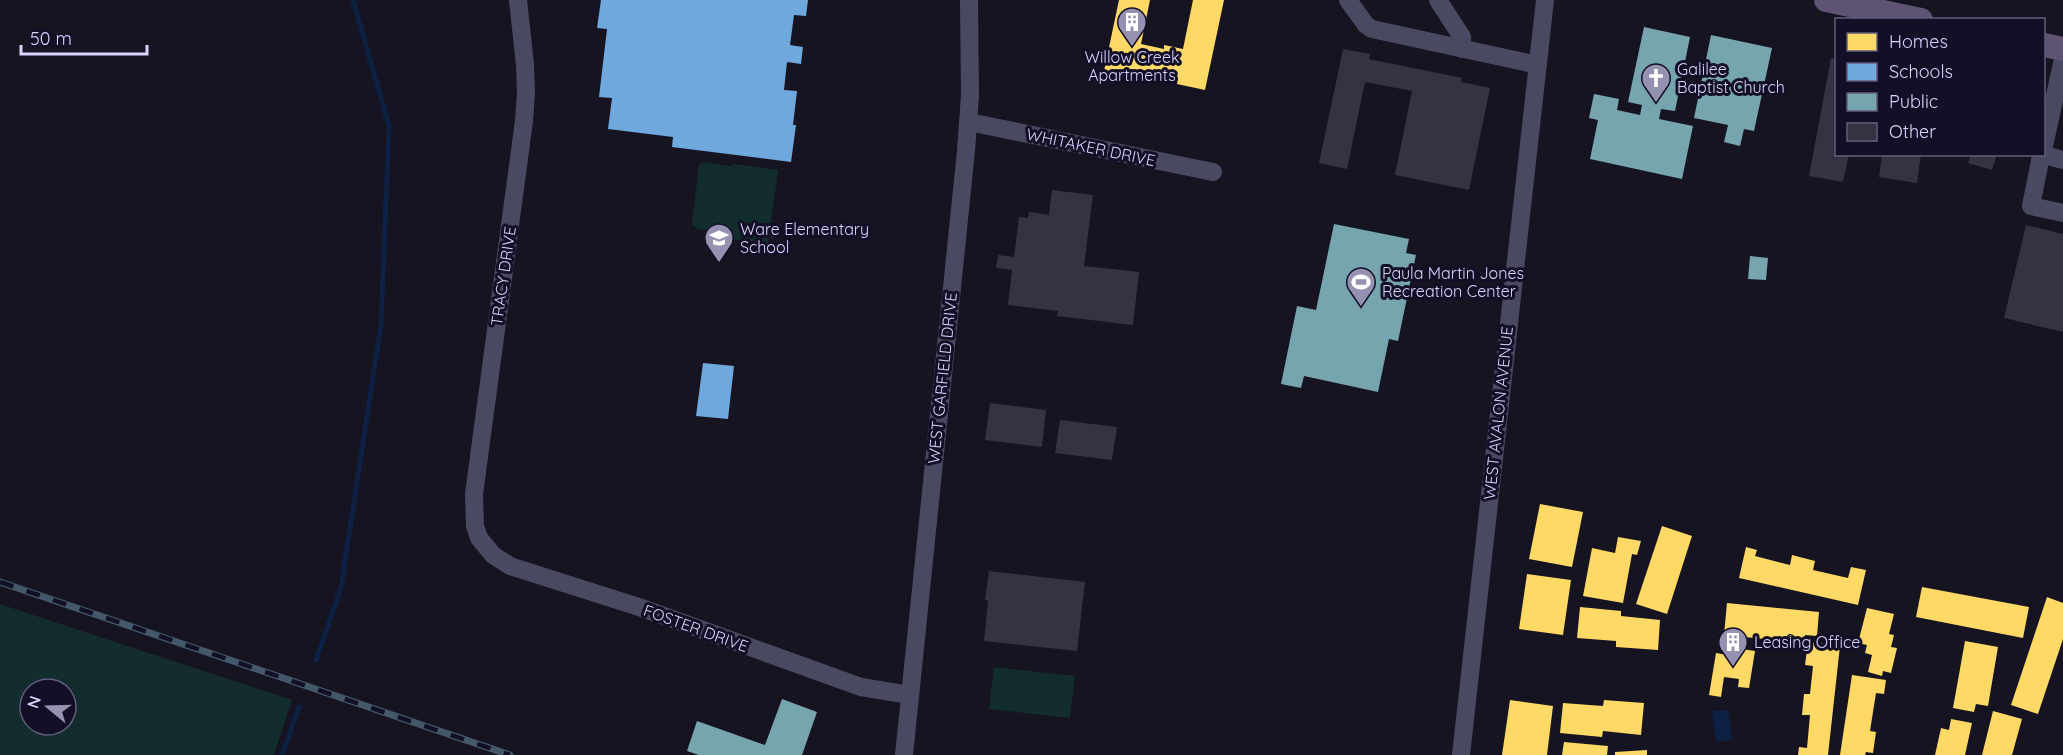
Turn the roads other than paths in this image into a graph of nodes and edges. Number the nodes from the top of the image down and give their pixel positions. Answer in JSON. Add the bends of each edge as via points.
{"nodes":[{"id":1,"x":518,"y":0,"type":"edge"},
{"id":2,"x":969,"y":0,"type":"edge"},
{"id":3,"x":1348,"y":0,"type":"edge"},
{"id":4,"x":1438,"y":0,"type":"edge"},
{"id":5,"x":1545,"y":0,"type":"edge"},
{"id":6,"x":1826,"y":0,"type":"edge"},
{"id":7,"x":1882,"y":6,"type":"edge"},
{"id":8,"x":1915,"y":18,"type":"edge"},
{"id":9,"x":2045,"y":45,"type":"edge"},
{"id":10,"x":1462,"y":49,"type":"junction"},
{"id":11,"x":2063,"y":49,"type":"edge"},
{"id":12,"x":2063,"y":59,"type":"edge"},
{"id":13,"x":1538,"y":65,"type":"junction"},
{"id":14,"x":2057,"y":114,"type":"edge"},
{"id":15,"x":969,"y":122,"type":"junction"},
{"id":16,"x":2045,"y":144,"type":"edge"},
{"id":17,"x":2045,"y":153,"type":"edge"},
{"id":18,"x":2041,"y":156,"type":"edge"},
{"id":19,"x":2063,"y":160,"type":"edge"},
{"id":20,"x":1213,"y":172,"type":"dead end"},
{"id":21,"x":2063,"y":213,"type":"edge"},
{"id":22,"x":487,"y":549,"type":"joint"},
{"id":23,"x":910,"y":695,"type":"junction"},
{"id":24,"x":904,"y":755,"type":"edge"},
{"id":25,"x":1461,"y":755,"type":"edge"}],
"edges":[{"from":1,"to":22,"type":"street","name":"TRACY DRIVE","via":[[525,65],[524,121],[474,494],[475,526]]},
{"from":2,"to":15,"type":"street","name":"WEST GARFIELD DRIVE"},
{"from":3,"to":10,"type":"street","via":[[1372,29]]},
{"from":4,"to":10,"type":"street","via":[[1461,37]]},
{"from":5,"to":13,"type":"street","name":"WEST AVALON AVENUE"},
{"from":6,"to":7,"type":"main road"},
{"from":7,"to":8,"type":"main road"},
{"from":9,"to":11,"type":"main road"},
{"from":10,"to":13,"type":"street"},
{"from":12,"to":14,"type":"street"},
{"from":13,"to":25,"type":"street","name":"WEST AVALON AVENUE"},
{"from":14,"to":16,"type":"street"},
{"from":15,"to":20,"type":"street","name":"WHITAKER DRIVE"},
{"from":15,"to":23,"type":"street","name":"WEST GARFIELD DRIVE"},
{"from":17,"to":19,"type":"street"},
{"from":18,"to":21,"type":"street","via":[[2031,206]]},
{"from":22,"to":23,"type":"street","name":"FOSTER DRIVE","via":[[500,561],[520,570],[639,607],[861,687]]},
{"from":23,"to":24,"type":"street","name":"WEST GARFIELD DRIVE"}]}
